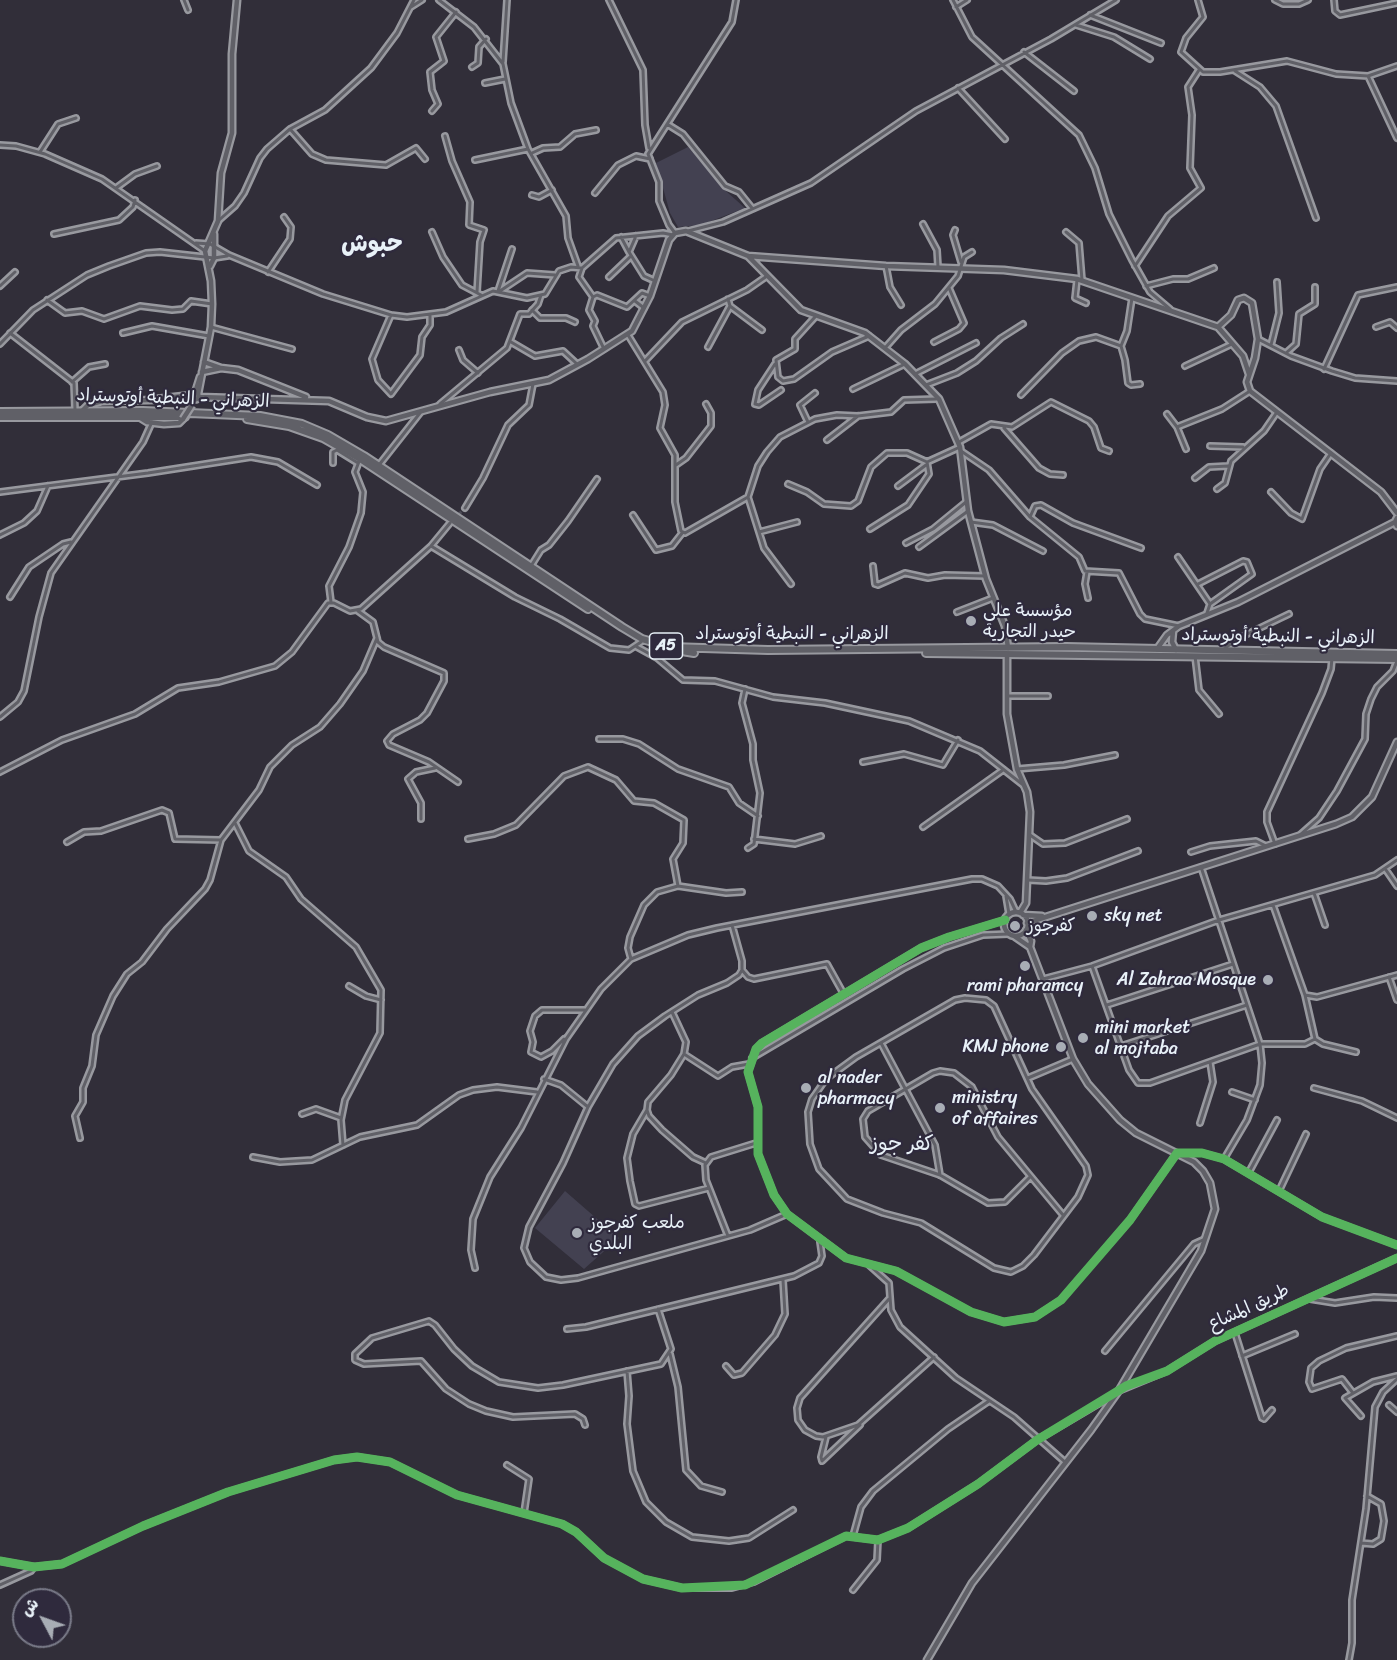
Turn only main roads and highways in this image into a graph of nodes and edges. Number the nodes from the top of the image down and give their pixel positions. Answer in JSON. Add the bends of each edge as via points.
{"nodes":[{"id":1,"x":0,"y":412,"type":"edge"},
{"id":2,"x":0,"y":417,"type":"edge"},
{"id":3,"x":503,"y":550,"type":"junction"},
{"id":4,"x":1102,"y":650,"type":"junction"},
{"id":5,"x":1007,"y":651,"type":"junction"},
{"id":6,"x":1397,"y":654,"type":"edge"},
{"id":7,"x":1397,"y":660,"type":"edge"}],
"edges":[{"from":1,"to":3,"type":"highway","name":"الزهراني - النبطية أوتوستراد","number":"A5","via":[[83,410],[276,418],[328,435]]},
{"from":2,"to":3,"type":"highway","name":"الزهراني - النبطية أوتوستراد","number":"A5","via":[[137,416],[264,421],[324,438]]},
{"from":3,"to":5,"type":"highway","name":"الزهراني - النبطية أوتوستراد","number":"A5","via":[[642,639],[670,647]]},
{"from":3,"to":5,"type":"highway","name":"الزهراني - النبطية أوتوستراد","number":"A5","via":[[639,645],[690,653]]},
{"from":4,"to":5,"type":"highway","name":"الزهراني - النبطية أوتوستراد","number":"A5"},
{"from":4,"to":6,"type":"highway","name":"الزهراني - النبطية أوتوستراد","number":"A5"},
{"from":4,"to":7,"type":"highway","name":"الزهراني - النبطية أوتوستراد","number":"A5"}]}
